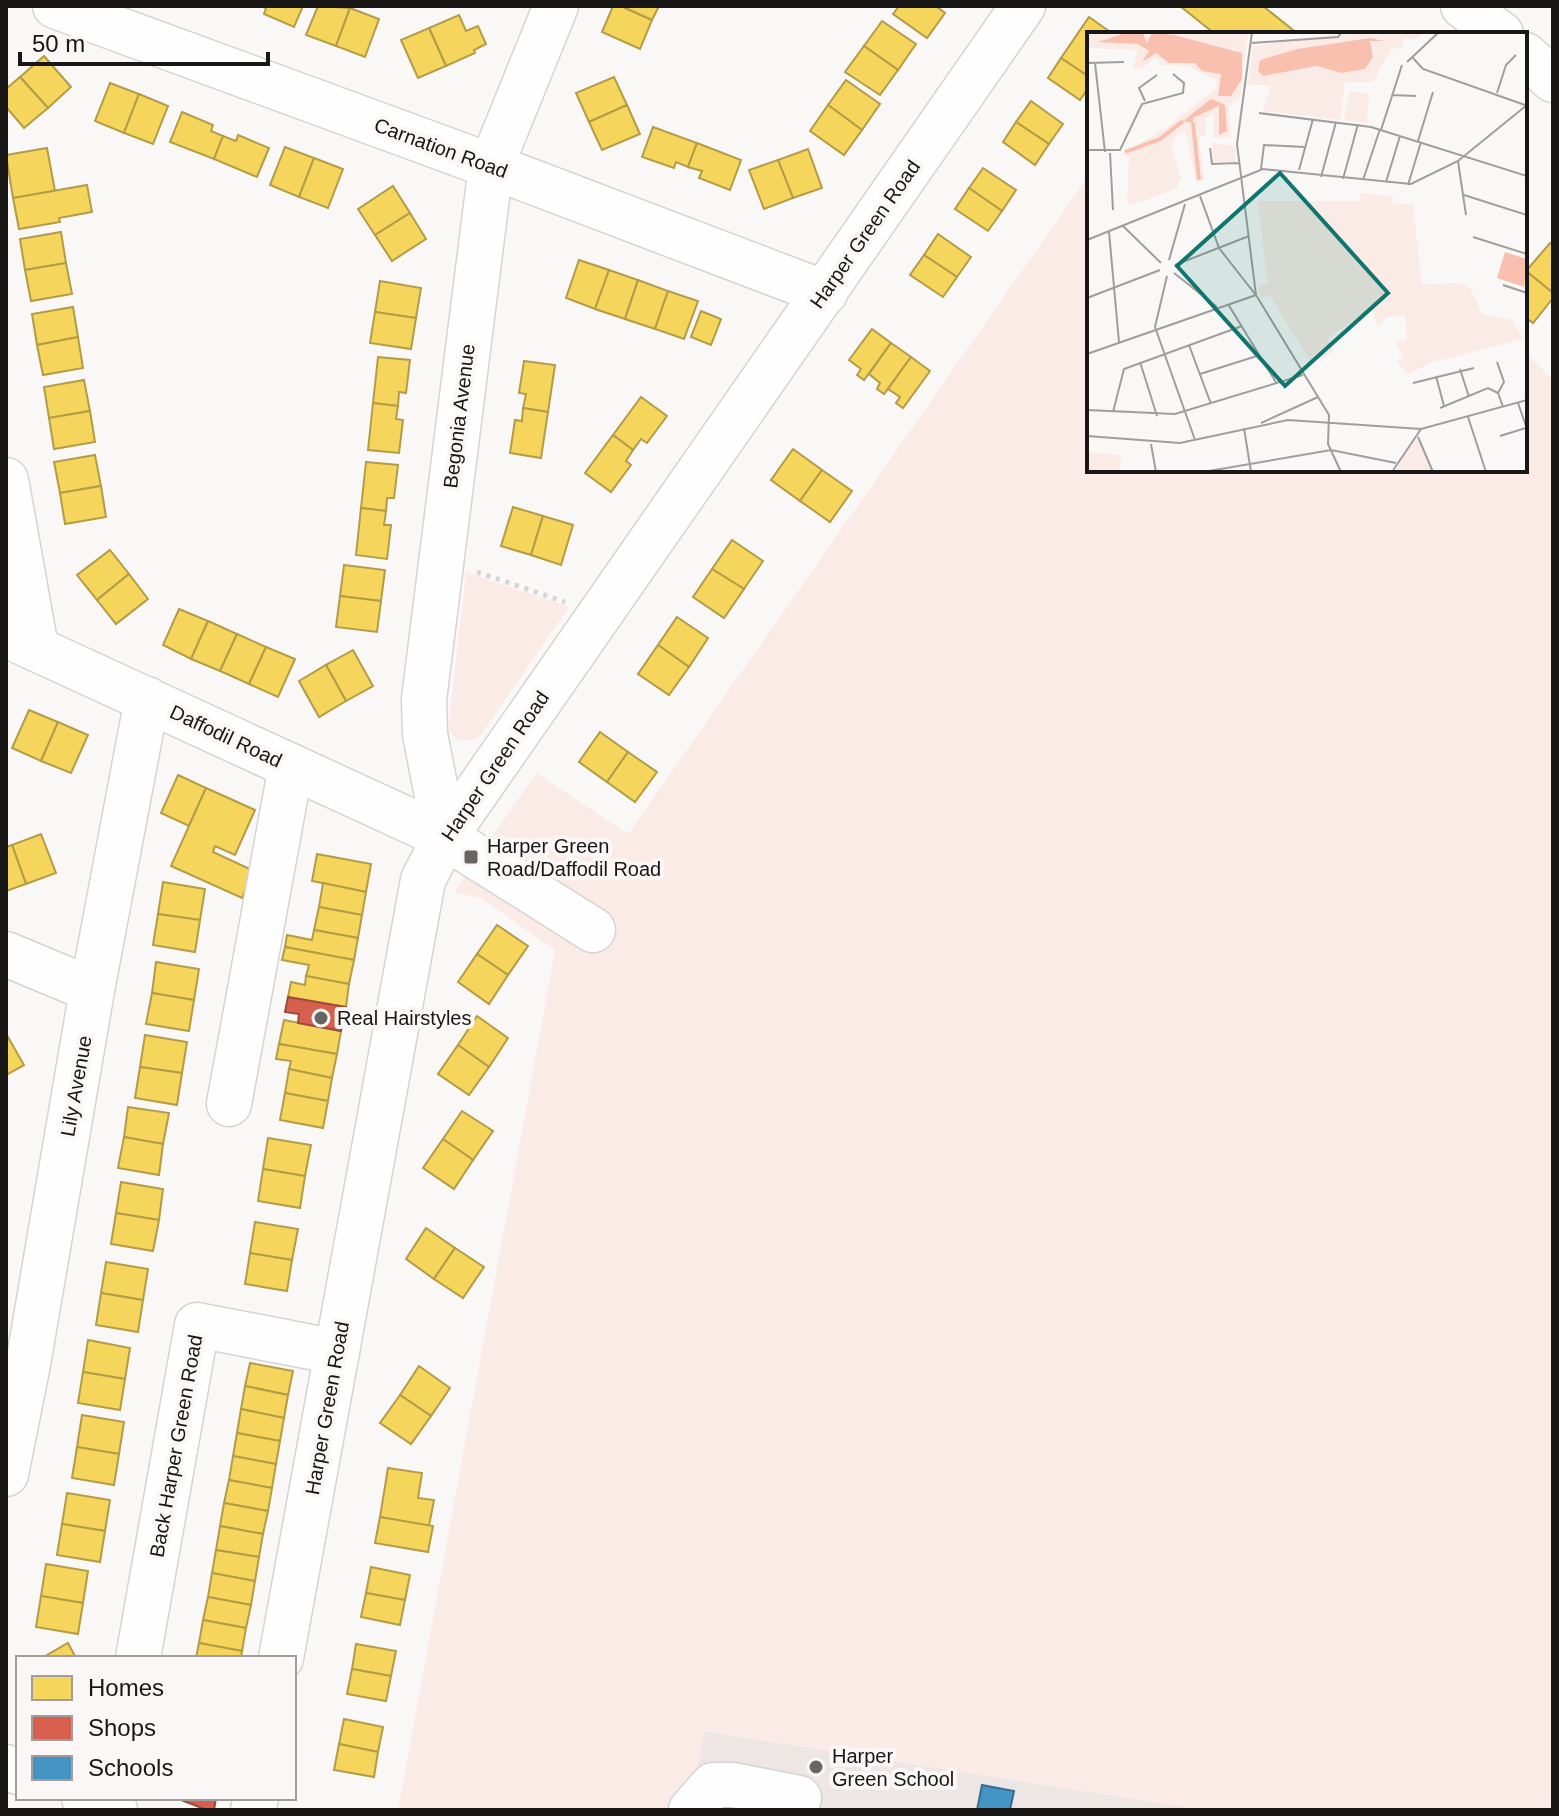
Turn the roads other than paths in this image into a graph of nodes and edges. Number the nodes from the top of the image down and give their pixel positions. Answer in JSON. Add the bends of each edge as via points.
{"nodes":[{"id":1,"x":55,"y":6,"type":"edge"},
{"id":2,"x":556,"y":6,"type":"edge"},
{"id":3,"x":1023,"y":6,"type":"edge"},
{"id":4,"x":1463,"y":6,"type":"edge"},
{"id":5,"x":1498,"y":32,"type":"edge"},
{"id":6,"x":1527,"y":57,"type":"edge"},
{"id":7,"x":1553,"y":80,"type":"edge"},
{"id":8,"x":491,"y":166,"type":"junction"},
{"id":9,"x":825,"y":293,"type":"junction"},
{"id":10,"x":6,"y":480,"type":"edge"},
{"id":11,"x":21,"y":642,"type":"edge"},
{"id":12,"x":147,"y":699,"type":"junction"},
{"id":13,"x":291,"y":766,"type":"junction"},
{"id":14,"x":445,"y":837,"type":"junction"},
{"id":15,"x":593,"y":930,"type":"dead end"},
{"id":16,"x":6,"y":954,"type":"edge"},
{"id":17,"x":92,"y":990,"type":"junction"},
{"id":18,"x":229,"y":1104,"type":"dead end"},
{"id":19,"x":337,"y":1352,"type":"junction"},
{"id":20,"x":17,"y":1360,"type":"edge"},
{"id":21,"x":6,"y":1474,"type":"edge"},
{"id":22,"x":138,"y":1656,"type":"edge"},
{"id":23,"x":281,"y":1656,"type":"edge"},
{"id":24,"x":799,"y":1798,"type":"dead end"},
{"id":25,"x":691,"y":1810,"type":"edge"}],
"edges":[{"from":1,"to":8,"type":"street","name":"Carnation Road"},
{"from":2,"to":8,"type":"street","name":"Begonia Avenue"},
{"from":3,"to":9,"type":"street","name":"Harper Green Road"},
{"from":4,"to":5,"type":"street"},
{"from":6,"to":7,"type":"street"},
{"from":8,"to":9,"type":"street","name":"Carnation Road"},
{"from":8,"to":14,"type":"street","name":"Begonia Avenue","via":[[424,699],[425,734]]},
{"from":9,"to":14,"type":"street","name":"Harper Green Road"},
{"from":10,"to":11,"type":"street"},
{"from":11,"to":12,"type":"street","name":"Daffodil Road"},
{"from":12,"to":13,"type":"street","name":"Daffodil Road"},
{"from":12,"to":17,"type":"street","name":"Lily Avenue"},
{"from":13,"to":14,"type":"street","name":"Daffodil Road"},
{"from":13,"to":18,"type":"street"},
{"from":14,"to":15,"type":"street","name":"Daffodil Road"},
{"from":14,"to":19,"type":"street","name":"Harper Green Road","via":[[423,880]]},
{"from":16,"to":17,"type":"street"},
{"from":17,"to":20,"type":"street","name":"Lily Avenue"},
{"from":19,"to":22,"type":"street","name":"Back Harper Green Road","via":[[197,1325]]},
{"from":19,"to":23,"type":"street","name":"Harper Green Road"},
{"from":20,"to":21,"type":"street","name":"Lily Avenue"},
{"from":24,"to":25,"type":"street","via":[[713,1785]]}]}
